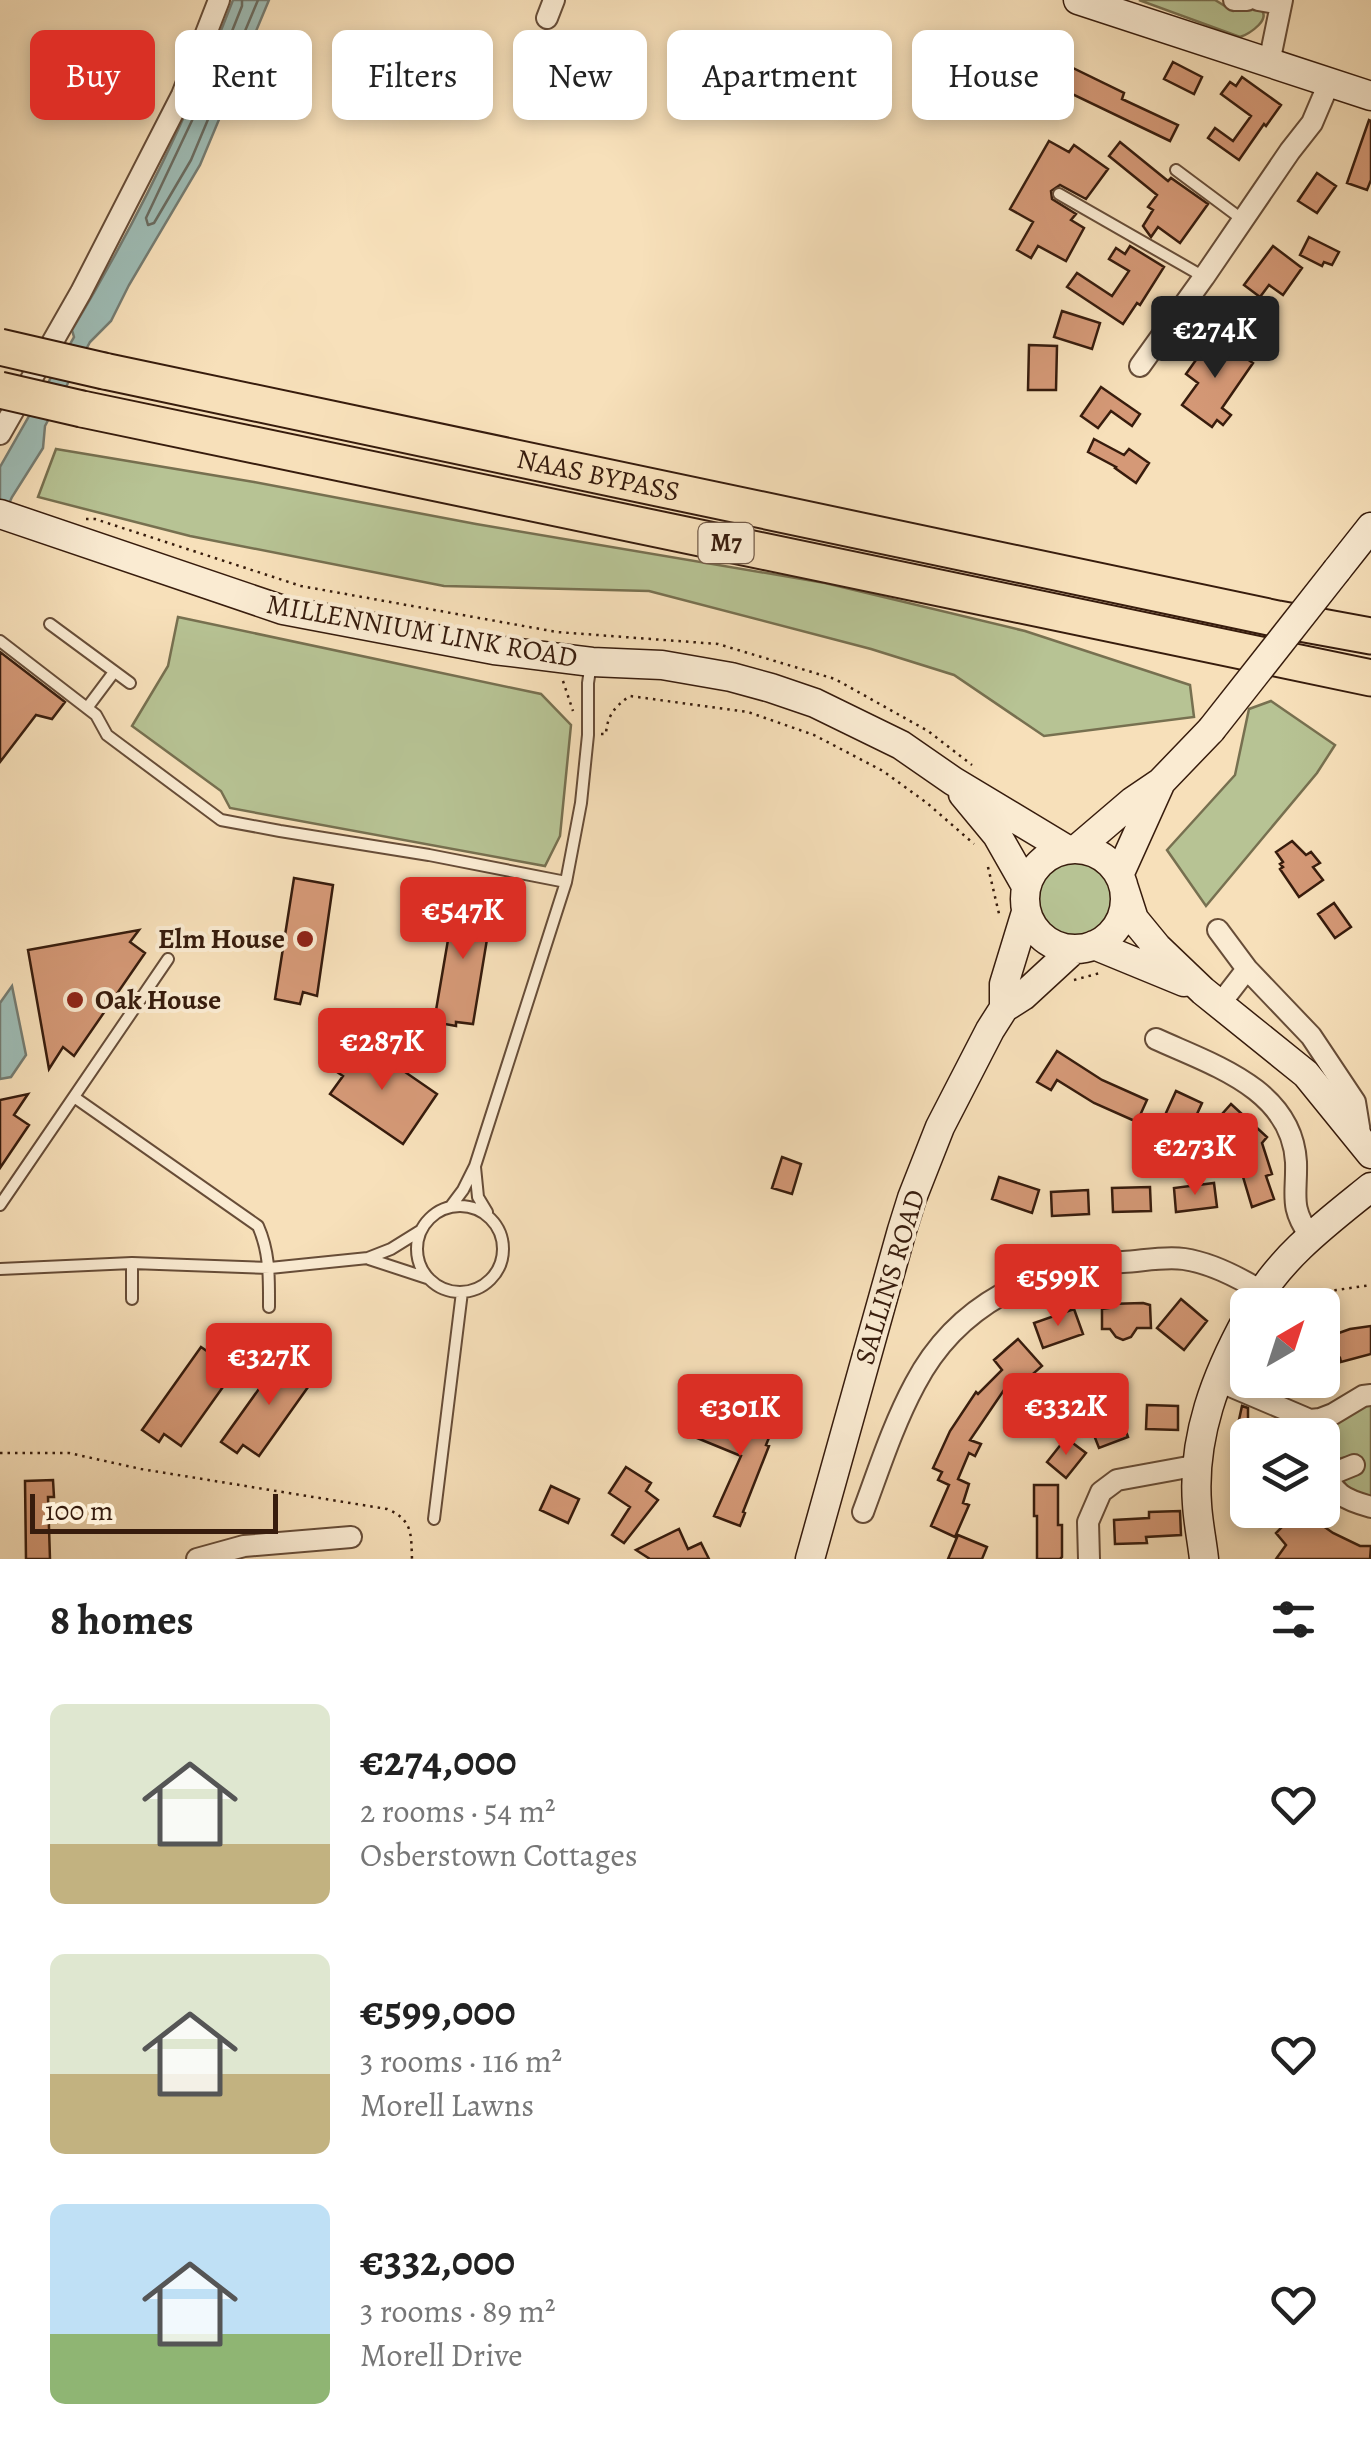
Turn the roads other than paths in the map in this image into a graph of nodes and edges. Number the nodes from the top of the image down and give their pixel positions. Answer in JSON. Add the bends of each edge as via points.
{"nodes":[{"id":1,"x":219,"y":0,"type":"edge"},
{"id":2,"x":1078,"y":0,"type":"edge"},
{"id":3,"x":1234,"y":0,"type":"edge"},
{"id":4,"x":1246,"y":0,"type":"edge"},
{"id":5,"x":1258,"y":0,"type":"edge"},
{"id":6,"x":1282,"y":2,"type":"edge"},
{"id":7,"x":1269,"y":63,"type":"junction"},
{"id":8,"x":1328,"y":83,"type":"junction"},
{"id":9,"x":1371,"y":96,"type":"edge"},
{"id":10,"x":1176,"y":170,"type":"dead end"},
{"id":11,"x":1059,"y":194,"type":"dead end"},
{"id":12,"x":1244,"y":220,"type":"junction"},
{"id":13,"x":1204,"y":278,"type":"junction"},
{"id":14,"x":0,"y":347,"type":"edge"},
{"id":15,"x":1140,"y":366,"type":"dead end"},
{"id":16,"x":0,"y":390,"type":"edge"},
{"id":17,"x":0,"y":434,"type":"edge"},
{"id":18,"x":0,"y":514,"type":"edge"},
{"id":19,"x":1371,"y":527,"type":"edge"},
{"id":20,"x":50,"y":624,"type":"dead end"},
{"id":21,"x":1371,"y":636,"type":"edge"},
{"id":22,"x":0,"y":640,"type":"edge"},
{"id":23,"x":592,"y":662,"type":"junction"},
{"id":24,"x":114,"y":672,"type":"junction"},
{"id":25,"x":1371,"y":678,"type":"edge"},
{"id":26,"x":130,"y":683,"type":"dead end"},
{"id":27,"x":87,"y":708,"type":"junction"},
{"id":28,"x":952,"y":781,"type":"junction"},
{"id":29,"x":1161,"y":782,"type":"junction"},
{"id":30,"x":1072,"y":849,"type":"junction"},
{"id":31,"x":1121,"y":881,"type":"junction"},
{"id":32,"x":566,"y":882,"type":"junction"},
{"id":33,"x":1026,"y":899,"type":"junction"},
{"id":34,"x":1218,"y":930,"type":"dead end"},
{"id":35,"x":1088,"y":956,"type":"junction"},
{"id":36,"x":168,"y":960,"type":"dead end"},
{"id":37,"x":1247,"y":969,"type":"junction"},
{"id":38,"x":1212,"y":997,"type":"junction"},
{"id":39,"x":1004,"y":1008,"type":"junction"},
{"id":40,"x":1156,"y":1040,"type":"dead end"},
{"id":41,"x":74,"y":1097,"type":"junction"},
{"id":42,"x":1367,"y":1149,"type":"edge"},
{"id":43,"x":475,"y":1166,"type":"junction"},
{"id":44,"x":1371,"y":1187,"type":"edge"},
{"id":45,"x":0,"y":1205,"type":"edge"},
{"id":46,"x":451,"y":1206,"type":"junction"},
{"id":47,"x":491,"y":1218,"type":"junction"},
{"id":48,"x":420,"y":1231,"type":"junction"},
{"id":49,"x":1310,"y":1236,"type":"junction"},
{"id":50,"x":368,"y":1258,"type":"junction"},
{"id":51,"x":132,"y":1263,"type":"junction"},
{"id":52,"x":270,"y":1268,"type":"junction"},
{"id":53,"x":0,"y":1269,"type":"edge"},
{"id":54,"x":427,"y":1278,"type":"junction"},
{"id":55,"x":1249,"y":1288,"type":"edge"},
{"id":56,"x":1273,"y":1288,"type":"edge"},
{"id":57,"x":462,"y":1292,"type":"junction"},
{"id":58,"x":132,"y":1299,"type":"dead end"},
{"id":59,"x":268,"y":1308,"type":"dead end"},
{"id":60,"x":1230,"y":1352,"type":"edge"},
{"id":61,"x":1216,"y":1380,"type":"junction"},
{"id":62,"x":1371,"y":1394,"type":"edge"},
{"id":63,"x":1198,"y":1465,"type":"junction"},
{"id":64,"x":1354,"y":1465,"type":"dead end"},
{"id":65,"x":1340,"y":1468,"type":"edge"},
{"id":66,"x":1340,"y":1493,"type":"edge"},
{"id":67,"x":1371,"y":1507,"type":"edge"},
{"id":68,"x":863,"y":1512,"type":"dead end"},
{"id":69,"x":434,"y":1519,"type":"dead end"},
{"id":70,"x":351,"y":1537,"type":"dead end"},
{"id":71,"x":197,"y":1559,"type":"edge"},
{"id":72,"x":810,"y":1559,"type":"edge"},
{"id":73,"x":1089,"y":1559,"type":"edge"},
{"id":74,"x":1204,"y":1559,"type":"edge"}],
"edges":[{"from":1,"to":17,"type":"street","via":[[182,95]]},
{"from":2,"to":7,"type":"main road"},
{"from":3,"to":4,"type":"street"},
{"from":5,"to":6,"type":"street"},
{"from":6,"to":7,"type":"street"},
{"from":7,"to":8,"type":"main road"},
{"from":8,"to":9,"type":"main road"},
{"from":8,"to":12,"type":"street","via":[[1312,123]]},
{"from":10,"to":12,"type":"lane"},
{"from":11,"to":13,"type":"lane"},
{"from":12,"to":13,"type":"street"},
{"from":13,"to":15,"type":"street"},
{"from":14,"to":21,"type":"highway","name":"NAAS BYPASS","number":"M7","bridge":true},
{"from":16,"to":25,"type":"highway","name":"NAAS BYPASS","number":"M7","bridge":true},
{"from":18,"to":23,"type":"main road","name":"MILLENNIUM LINK ROAD","via":[[72,528],[283,610]]},
{"from":19,"to":29,"type":"main road","bridge":true,"via":[[1212,730]]},
{"from":20,"to":24,"type":"lane"},
{"from":22,"to":27,"type":"lane"},
{"from":23,"to":28,"type":"main road","name":"MILLENNIUM LINK ROAD","via":[[662,665],[785,693],[901,744]]},
{"from":23,"to":32,"type":"lane","via":[[581,803]]},
{"from":24,"to":26,"type":"lane"},
{"from":24,"to":27,"type":"lane"},
{"from":27,"to":32,"type":"lane","via":[[107,735],[221,820]]},
{"from":28,"to":30,"type":"main road","name":"MILLENNIUM LINK ROAD"},
{"from":28,"to":33,"type":"main road","name":"MILLENNIUM LINK ROAD","via":[[997,835]]},
{"from":29,"to":30,"type":"main road"},
{"from":29,"to":31,"type":"main road"},
{"from":30,"to":31,"type":"main road","via":[[1108,861]]},
{"from":30,"to":33,"type":"main road","via":[[1040,862]]},
{"from":31,"to":35,"type":"main road","via":[[1122,916]]},
{"from":31,"to":38,"type":"main road","via":[[1134,920]]},
{"from":32,"to":43,"type":"lane"},
{"from":33,"to":35,"type":"main road","via":[[1033,927],[1044,938]]},
{"from":33,"to":39,"type":"main road","name":"SALLINS ROAD"},
{"from":34,"to":37,"type":"street"},
{"from":35,"to":38,"type":"main road","via":[[1162,971]]},
{"from":35,"to":39,"type":"main road","name":"SALLINS ROAD"},
{"from":36,"to":41,"type":"lane"},
{"from":37,"to":38,"type":"street"},
{"from":37,"to":42,"type":"street","via":[[1311,1036],[1355,1102]]},
{"from":38,"to":42,"type":"main road","via":[[1306,1074]]},
{"from":39,"to":72,"type":"main road","name":"SALLINS ROAD","via":[[940,1127],[912,1198]]},
{"from":40,"to":49,"type":"street","via":[[1237,1076],[1282,1114],[1293,1137],[1295,1208]]},
{"from":41,"to":45,"type":"lane"},
{"from":41,"to":52,"type":"lane","via":[[258,1226]]},
{"from":43,"to":46,"type":"lane"},
{"from":43,"to":47,"type":"lane","via":[[478,1197]]},
{"from":44,"to":49,"type":"main road"},
{"from":46,"to":47,"type":"lane"},
{"from":46,"to":48,"type":"lane"},
{"from":47,"to":57,"type":"lane","via":[[503,1244],[497,1271]]},
{"from":48,"to":50,"type":"lane"},
{"from":48,"to":54,"type":"lane","via":[[416,1256]]},
{"from":49,"to":56,"type":"main road"},
{"from":50,"to":52,"type":"lane"},
{"from":50,"to":54,"type":"lane"},
{"from":51,"to":52,"type":"lane"},
{"from":51,"to":53,"type":"lane"},
{"from":51,"to":58,"type":"lane"},
{"from":52,"to":59,"type":"lane"},
{"from":54,"to":57,"type":"lane"},
{"from":55,"to":68,"type":"street","via":[[1230,1273],[1183,1258],[1110,1262],[1020,1284],[964,1320],[916,1380]]},
{"from":57,"to":69,"type":"lane"},
{"from":60,"to":61,"type":"main road"},
{"from":61,"to":62,"type":"street","via":[[1310,1420]]},
{"from":61,"to":63,"type":"main road"},
{"from":63,"to":73,"type":"street","via":[[1117,1480],[1101,1492],[1088,1522]]},
{"from":63,"to":74,"type":"main road"},
{"from":64,"to":65,"type":"street"},
{"from":66,"to":67,"type":"street"},
{"from":70,"to":71,"type":"street","via":[[244,1546]]}]}
